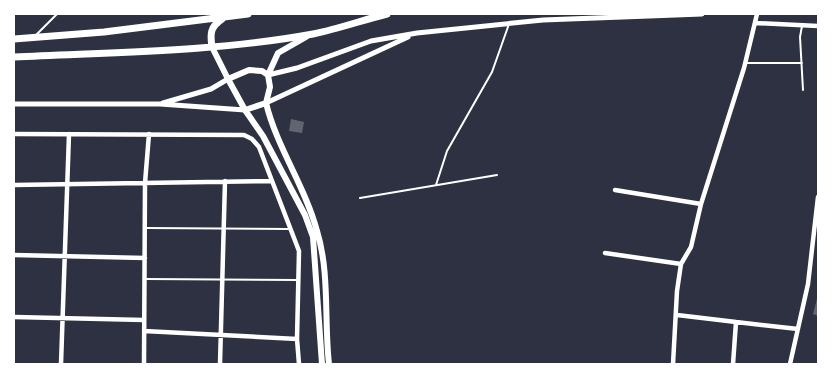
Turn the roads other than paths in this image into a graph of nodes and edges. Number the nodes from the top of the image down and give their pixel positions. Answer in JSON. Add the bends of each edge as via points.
{"nodes":[{"id":1,"x":57,"y":14,"type":"edge"},
{"id":2,"x":248,"y":14,"type":"edge"},
{"id":3,"x":387,"y":14,"type":"edge"},
{"id":4,"x":702,"y":14,"type":"edge"},
{"id":5,"x":757,"y":14,"type":"edge"},
{"id":6,"x":223,"y":19,"type":"junction"},
{"id":7,"x":756,"y":23,"type":"junction"},
{"id":8,"x":509,"y":24,"type":"junction"},
{"id":9,"x":802,"y":25,"type":"junction"},
{"id":10,"x":818,"y":26,"type":"edge"},
{"id":11,"x":416,"y":33,"type":"junction"},
{"id":12,"x":311,"y":34,"type":"junction"},
{"id":13,"x":35,"y":37,"type":"junction"},
{"id":14,"x":14,"y":39,"type":"edge"},
{"id":15,"x":212,"y":48,"type":"junction"},
{"id":16,"x":14,"y":57,"type":"edge"},
{"id":17,"x":802,"y":63,"type":"junction"},
{"id":18,"x":745,"y":64,"type":"junction"},
{"id":19,"x":268,"y":75,"type":"junction"},
{"id":20,"x":228,"y":79,"type":"junction"},
{"id":21,"x":803,"y":90,"type":"dead end"},
{"id":22,"x":266,"y":103,"type":"junction"},
{"id":23,"x":14,"y":104,"type":"edge"},
{"id":24,"x":160,"y":104,"type":"junction"},
{"id":25,"x":245,"y":110,"type":"junction"},
{"id":26,"x":14,"y":134,"type":"edge"},
{"id":27,"x":69,"y":134,"type":"junction"},
{"id":28,"x":149,"y":134,"type":"junction"},
{"id":29,"x":497,"y":176,"type":"dead end"},
{"id":30,"x":225,"y":181,"type":"junction"},
{"id":31,"x":271,"y":181,"type":"junction"},
{"id":32,"x":145,"y":183,"type":"junction"},
{"id":33,"x":66,"y":184,"type":"junction"},
{"id":34,"x":14,"y":185,"type":"edge"},
{"id":35,"x":436,"y":185,"type":"junction"},
{"id":36,"x":615,"y":190,"type":"dead end"},
{"id":37,"x":818,"y":197,"type":"edge"},
{"id":38,"x":360,"y":198,"type":"dead end"},
{"id":39,"x":701,"y":204,"type":"junction"},
{"id":40,"x":145,"y":228,"type":"junction"},
{"id":41,"x":224,"y":229,"type":"junction"},
{"id":42,"x":292,"y":229,"type":"junction"},
{"id":43,"x":605,"y":253,"type":"dead end"},
{"id":44,"x":14,"y":255,"type":"edge"},
{"id":45,"x":64,"y":256,"type":"junction"},
{"id":46,"x":145,"y":258,"type":"junction"},
{"id":47,"x":681,"y":264,"type":"junction"},
{"id":48,"x":144,"y":278,"type":"junction"},
{"id":49,"x":222,"y":280,"type":"junction"},
{"id":50,"x":298,"y":280,"type":"junction"},
{"id":51,"x":677,"y":315,"type":"junction"},
{"id":52,"x":14,"y":317,"type":"edge"},
{"id":53,"x":62,"y":318,"type":"junction"},
{"id":54,"x":144,"y":320,"type":"junction"},
{"id":55,"x":736,"y":322,"type":"junction"},
{"id":56,"x":798,"y":329,"type":"junction"},
{"id":57,"x":144,"y":330,"type":"junction"},
{"id":58,"x":220,"y":335,"type":"junction"},
{"id":59,"x":297,"y":339,"type":"junction"},
{"id":60,"x":61,"y":364,"type":"edge"},
{"id":61,"x":144,"y":364,"type":"edge"},
{"id":62,"x":220,"y":364,"type":"edge"},
{"id":63,"x":300,"y":364,"type":"edge"},
{"id":64,"x":322,"y":364,"type":"edge"},
{"id":65,"x":329,"y":364,"type":"edge"},
{"id":66,"x":673,"y":364,"type":"edge"},
{"id":67,"x":733,"y":364,"type":"edge"},
{"id":68,"x":790,"y":364,"type":"edge"}],
"edges":[{"from":1,"to":13,"type":"lane"},
{"from":2,"to":6,"type":"highway"},
{"from":3,"to":12,"type":"highway"},
{"from":4,"to":8,"type":"street"},
{"from":5,"to":7,"type":"street"},
{"from":6,"to":13,"type":"highway"},
{"from":6,"to":15,"type":"highway","via":[[211,31]]},
{"from":7,"to":9,"type":"street"},
{"from":7,"to":18,"type":"street"},
{"from":8,"to":11,"type":"street"},
{"from":8,"to":35,"type":"lane","via":[[497,60],[450,144]]},
{"from":9,"to":10,"type":"street"},
{"from":9,"to":17,"type":"lane"},
{"from":11,"to":19,"type":"street","via":[[372,41]]},
{"from":11,"to":22,"type":"street"},
{"from":12,"to":15,"type":"highway"},
{"from":12,"to":19,"type":"main road","via":[[278,53]]},
{"from":13,"to":14,"type":"highway"},
{"from":15,"to":16,"type":"highway"},
{"from":15,"to":20,"type":"main road"},
{"from":17,"to":18,"type":"lane"},
{"from":17,"to":21,"type":"lane"},
{"from":18,"to":39,"type":"street"},
{"from":19,"to":20,"type":"main road","via":[[249,70]]},
{"from":19,"to":22,"type":"main road","via":[[270,87]]},
{"from":20,"to":24,"type":"street","via":[[211,89]]},
{"from":20,"to":25,"type":"main road"},
{"from":22,"to":25,"type":"main road"},
{"from":22,"to":65,"type":"main road","via":[[271,124],[311,212],[322,247]]},
{"from":23,"to":24,"type":"street"},
{"from":24,"to":25,"type":"street"},
{"from":25,"to":64,"type":"main road","via":[[268,145],[305,215],[313,238]]},
{"from":26,"to":27,"type":"street"},
{"from":27,"to":28,"type":"street"},
{"from":27,"to":33,"type":"street"},
{"from":28,"to":31,"type":"street","via":[[248,136],[259,147]]},
{"from":28,"to":32,"type":"street"},
{"from":29,"to":35,"type":"lane"},
{"from":30,"to":31,"type":"street"},
{"from":30,"to":32,"type":"street"},
{"from":30,"to":41,"type":"street"},
{"from":31,"to":42,"type":"street"},
{"from":32,"to":33,"type":"street"},
{"from":32,"to":40,"type":"street"},
{"from":33,"to":34,"type":"street"},
{"from":33,"to":45,"type":"street"},
{"from":35,"to":38,"type":"lane"},
{"from":36,"to":39,"type":"street"},
{"from":37,"to":56,"type":"street","via":[[808,284]]},
{"from":39,"to":47,"type":"street","via":[[691,247]]},
{"from":40,"to":41,"type":"lane"},
{"from":40,"to":46,"type":"street"},
{"from":41,"to":42,"type":"lane"},
{"from":41,"to":49,"type":"street"},
{"from":42,"to":50,"type":"street","via":[[300,258]]},
{"from":43,"to":47,"type":"street"},
{"from":44,"to":45,"type":"street"},
{"from":45,"to":46,"type":"street"},
{"from":45,"to":53,"type":"street"},
{"from":46,"to":48,"type":"street"},
{"from":47,"to":51,"type":"street"},
{"from":48,"to":49,"type":"lane"},
{"from":48,"to":54,"type":"street"},
{"from":49,"to":50,"type":"lane"},
{"from":49,"to":58,"type":"street"},
{"from":50,"to":59,"type":"street"},
{"from":51,"to":55,"type":"street"},
{"from":51,"to":66,"type":"street"},
{"from":52,"to":53,"type":"street"},
{"from":53,"to":54,"type":"street"},
{"from":53,"to":60,"type":"street"},
{"from":54,"to":57,"type":"street"},
{"from":55,"to":56,"type":"street"},
{"from":55,"to":67,"type":"street"},
{"from":56,"to":68,"type":"street"},
{"from":57,"to":58,"type":"street"},
{"from":57,"to":61,"type":"street"},
{"from":58,"to":59,"type":"street"},
{"from":58,"to":62,"type":"street"},
{"from":59,"to":63,"type":"street"}]}
